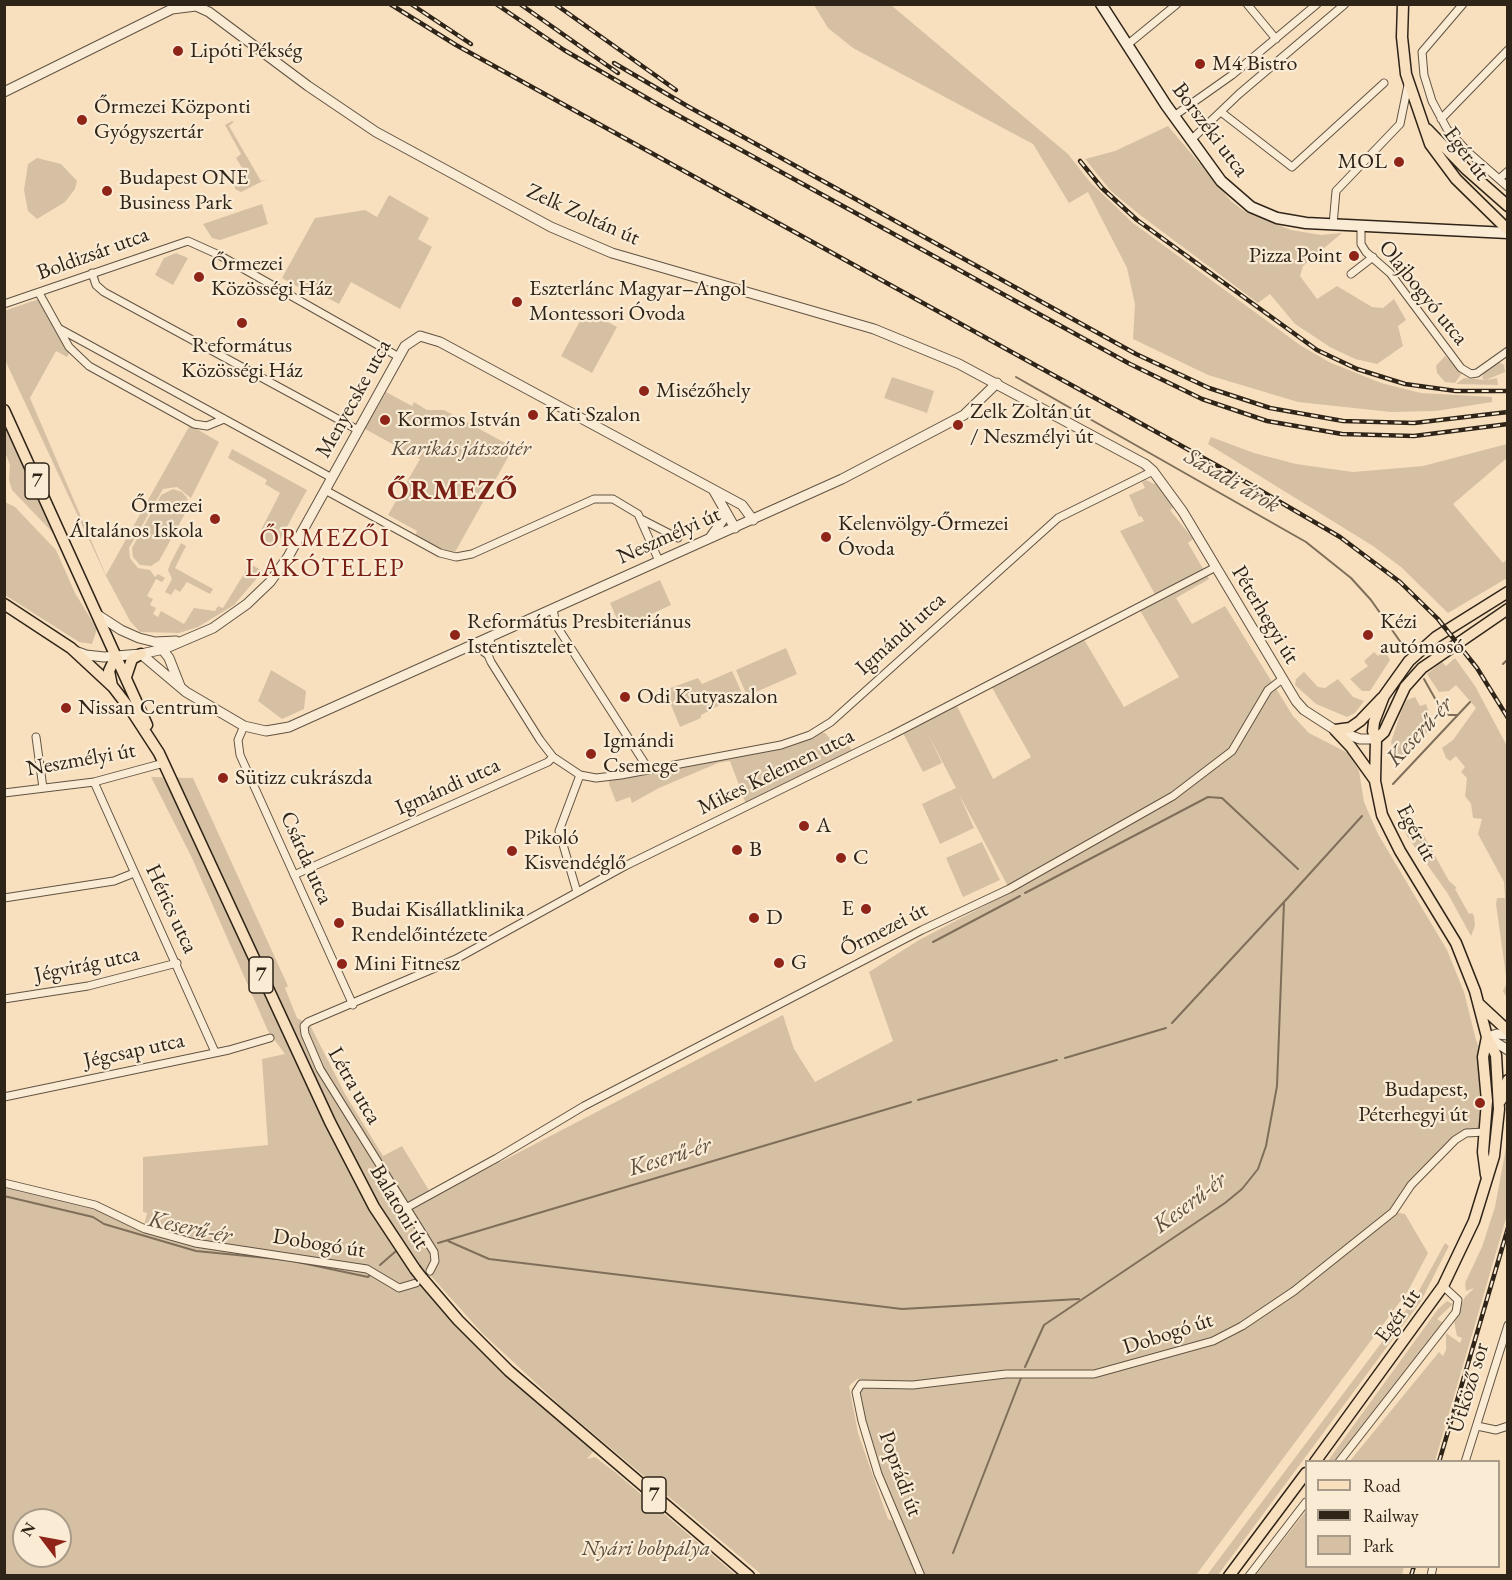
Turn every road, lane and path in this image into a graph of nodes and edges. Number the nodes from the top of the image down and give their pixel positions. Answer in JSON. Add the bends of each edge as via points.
{"nodes":[{"id":1,"x":1101,"y":4,"type":"edge"},
{"id":2,"x":1177,"y":4,"type":"edge"},
{"id":3,"x":1247,"y":4,"type":"edge"},
{"id":4,"x":1317,"y":4,"type":"edge"},
{"id":5,"x":1345,"y":4,"type":"edge"},
{"id":6,"x":1403,"y":4,"type":"edge"},
{"id":7,"x":1463,"y":4,"type":"edge"},
{"id":8,"x":190,"y":5,"type":"edge"},
{"id":9,"x":1276,"y":39,"type":"junction"},
{"id":10,"x":1127,"y":45,"type":"junction"},
{"id":11,"x":1508,"y":51,"type":"edge"},
{"id":12,"x":1384,"y":83,"type":"dead end"},
{"id":13,"x":1408,"y":85,"type":"junction"},
{"id":14,"x":4,"y":92,"type":"edge"},
{"id":15,"x":1221,"y":112,"type":"junction"},
{"id":16,"x":1174,"y":116,"type":"junction"},
{"id":17,"x":1441,"y":119,"type":"junction"},
{"id":18,"x":1424,"y":125,"type":"junction"},
{"id":19,"x":1191,"y":140,"type":"junction"},
{"id":20,"x":1508,"y":171,"type":"edge"},
{"id":21,"x":1499,"y":179,"type":"junction"},
{"id":22,"x":1508,"y":187,"type":"edge"},
{"id":23,"x":1508,"y":206,"type":"edge"},
{"id":24,"x":1333,"y":225,"type":"junction"},
{"id":25,"x":1361,"y":226,"type":"junction"},
{"id":26,"x":1508,"y":232,"type":"edge"},
{"id":27,"x":1373,"y":256,"type":"junction"},
{"id":28,"x":92,"y":273,"type":"junction"},
{"id":29,"x":1351,"y":274,"type":"dead end"},
{"id":30,"x":39,"y":293,"type":"junction"},
{"id":31,"x":4,"y":304,"type":"edge"},
{"id":32,"x":60,"y":329,"type":"junction"},
{"id":33,"x":1508,"y":351,"type":"edge"},
{"id":34,"x":399,"y":357,"type":"junction"},
{"id":35,"x":998,"y":383,"type":"junction"},
{"id":36,"x":4,"y":410,"type":"edge"},
{"id":37,"x":224,"y":419,"type":"junction"},
{"id":38,"x":358,"y":430,"type":"junction"},
{"id":39,"x":1153,"y":471,"type":"junction"},
{"id":40,"x":332,"y":478,"type":"junction"},
{"id":41,"x":325,"y":490,"type":"junction"},
{"id":42,"x":714,"y":491,"type":"junction"},
{"id":43,"x":724,"y":510,"type":"junction"},
{"id":44,"x":641,"y":519,"type":"junction"},
{"id":45,"x":753,"y":520,"type":"junction"},
{"id":46,"x":735,"y":528,"type":"junction"},
{"id":47,"x":678,"y":538,"type":"dead end"},
{"id":48,"x":709,"y":540,"type":"junction"},
{"id":49,"x":659,"y":561,"type":"junction"},
{"id":50,"x":1214,"y":568,"type":"junction"},
{"id":51,"x":1508,"y":592,"type":"edge"},
{"id":52,"x":4,"y":604,"type":"edge"},
{"id":53,"x":553,"y":609,"type":"junction"},
{"id":54,"x":1508,"y":609,"type":"edge"},
{"id":55,"x":98,"y":615,"type":"junction"},
{"id":56,"x":491,"y":637,"type":"junction"},
{"id":57,"x":187,"y":640,"type":"junction"},
{"id":58,"x":155,"y":642,"type":"junction"},
{"id":59,"x":473,"y":644,"type":"junction"},
{"id":60,"x":71,"y":648,"type":"junction"},
{"id":61,"x":164,"y":649,"type":"junction"},
{"id":62,"x":141,"y":654,"type":"junction"},
{"id":63,"x":488,"y":655,"type":"junction"},
{"id":64,"x":116,"y":656,"type":"junction"},
{"id":65,"x":126,"y":677,"type":"junction"},
{"id":66,"x":1281,"y":680,"type":"junction"},
{"id":67,"x":113,"y":687,"type":"junction"},
{"id":68,"x":181,"y":688,"type":"junction"},
{"id":69,"x":1384,"y":696,"type":"junction"},
{"id":70,"x":244,"y":726,"type":"junction"},
{"id":71,"x":1335,"y":730,"type":"junction"},
{"id":72,"x":36,"y":737,"type":"dead end"},
{"id":73,"x":1377,"y":739,"type":"junction"},
{"id":74,"x":553,"y":757,"type":"junction"},
{"id":75,"x":162,"y":758,"type":"junction"},
{"id":76,"x":650,"y":770,"type":"junction"},
{"id":77,"x":580,"y":775,"type":"junction"},
{"id":78,"x":1375,"y":781,"type":"junction"},
{"id":79,"x":94,"y":782,"type":"junction"},
{"id":80,"x":43,"y":788,"type":"junction"},
{"id":81,"x":8,"y":792,"type":"edge"},
{"id":82,"x":134,"y":873,"type":"junction"},
{"id":83,"x":294,"y":875,"type":"junction"},
{"id":84,"x":577,"y":892,"type":"junction"},
{"id":85,"x":4,"y":898,"type":"edge"},
{"id":86,"x":177,"y":963,"type":"junction"},
{"id":87,"x":4,"y":999,"type":"edge"},
{"id":88,"x":1479,"y":1004,"type":"junction"},
{"id":89,"x":353,"y":1005,"type":"junction"},
{"id":90,"x":1508,"y":1033,"type":"edge"},
{"id":91,"x":1487,"y":1037,"type":"junction"},
{"id":92,"x":270,"y":1038,"type":"dead end"},
{"id":93,"x":1508,"y":1050,"type":"edge"},
{"id":94,"x":215,"y":1052,"type":"junction"},
{"id":95,"x":326,"y":1080,"type":"junction"},
{"id":96,"x":1508,"y":1080,"type":"edge"},
{"id":97,"x":312,"y":1084,"type":"junction"},
{"id":98,"x":4,"y":1097,"type":"edge"},
{"id":99,"x":1499,"y":1109,"type":"junction"},
{"id":100,"x":1485,"y":1132,"type":"junction"},
{"id":101,"x":1486,"y":1178,"type":"junction"},
{"id":102,"x":4,"y":1183,"type":"edge"},
{"id":103,"x":406,"y":1208,"type":"junction"},
{"id":104,"x":430,"y":1271,"type":"dead end"},
{"id":105,"x":416,"y":1282,"type":"dead end"},
{"id":106,"x":1443,"y":1286,"type":"junction"},
{"id":107,"x":1508,"y":1325,"type":"edge"},
{"id":108,"x":861,"y":1384,"type":"joint"},
{"id":109,"x":1477,"y":1426,"type":"junction"},
{"id":110,"x":1508,"y":1426,"type":"edge"},
{"id":111,"x":1316,"y":1460,"type":"edge"},
{"id":112,"x":1340,"y":1460,"type":"edge"},
{"id":113,"x":1466,"y":1460,"type":"edge"},
{"id":114,"x":1305,"y":1474,"type":"edge"},
{"id":115,"x":1305,"y":1503,"type":"edge"},
{"id":116,"x":749,"y":1575,"type":"edge"},
{"id":117,"x":921,"y":1575,"type":"edge"},
{"id":118,"x":1229,"y":1575,"type":"edge"},
{"id":119,"x":1249,"y":1575,"type":"edge"}],
"edges":[{"from":1,"to":10,"type":"main road","name":"Borszéki utca"},
{"from":2,"to":10,"type":"street"},
{"from":3,"to":9,"type":"street"},
{"from":4,"to":9,"type":"street"},
{"from":5,"to":15,"type":"street"},
{"from":6,"to":13,"type":"main road","name":"Egér út","via":[[1402,44]]},
{"from":7,"to":17,"type":"street","via":[[1420,55]]},
{"from":8,"to":14,"type":"street","via":[[172,9]]},
{"from":8,"to":35,"type":"street","name":"Zelk Zoltán út","via":[[209,12],[376,132],[551,227],[612,254],[874,329]]},
{"from":9,"to":16,"type":"street"},
{"from":10,"to":16,"type":"main road","name":"Borszéki utca"},
{"from":11,"to":17,"type":"street"},
{"from":12,"to":15,"type":"street","via":[[1292,166]]},
{"from":13,"to":18,"type":"main road","name":"Egér út"},
{"from":13,"to":24,"type":"street","via":[[1400,124],[1340,184]]},
{"from":15,"to":19,"type":"street"},
{"from":16,"to":19,"type":"main road","name":"Borszéki utca"},
{"from":17,"to":21,"type":"street","via":[[1463,147]]},
{"from":18,"to":23,"type":"main road","name":"Egér út","via":[[1461,165]]},
{"from":18,"to":26,"type":"main road","name":"Egér út","via":[[1430,144],[1449,171]]},
{"from":19,"to":24,"type":"main road","name":"Borszéki utca","via":[[1221,181],[1251,207],[1293,221]]},
{"from":20,"to":21,"type":"street"},
{"from":21,"to":22,"type":"street"},
{"from":24,"to":25,"type":"main road","name":"Borszéki utca"},
{"from":25,"to":26,"type":"main road","name":"Borszéki utca"},
{"from":25,"to":27,"type":"street","name":"Olajbogyó utca","via":[[1361,244]]},
{"from":27,"to":29,"type":"street"},
{"from":27,"to":33,"type":"street","name":"Olajbogyó utca","via":[[1458,365],[1473,374]]},
{"from":28,"to":30,"type":"street","name":"Boldizsár utca"},
{"from":28,"to":34,"type":"street","name":"Boldizsár utca","via":[[182,242],[195,243]]},
{"from":28,"to":38,"type":"street","via":[[96,285],[104,292]]},
{"from":30,"to":31,"type":"street","name":"Boldizsár utca"},
{"from":30,"to":32,"type":"street"},
{"from":32,"to":37,"type":"street"},
{"from":32,"to":37,"type":"street","via":[[82,361],[185,419],[202,426]]},
{"from":34,"to":38,"type":"street","name":"Menyecske utca"},
{"from":34,"to":42,"type":"street","name":"Menyecske utca","via":[[410,341],[420,336],[431,338]]},
{"from":35,"to":39,"type":"street"},
{"from":35,"to":45,"type":"street","name":"Neszmélyi út","via":[[964,415]]},
{"from":36,"to":55,"type":"main road","number":"7"},
{"from":37,"to":40,"type":"street"},
{"from":38,"to":40,"type":"street","name":"Menyecske utca"},
{"from":39,"to":50,"type":"street","name":"Péterhegyi út","via":[[1183,512]]},
{"from":39,"to":76,"type":"street","name":"Igmándi utca","via":[[1058,518],[840,714],[810,735],[781,745]]},
{"from":40,"to":41,"type":"street","name":"Menyecske utca"},
{"from":41,"to":44,"type":"street","via":[[440,553],[456,557],[472,554],[594,499],[613,499]]},
{"from":41,"to":57,"type":"street","name":"Menyecske utca","via":[[270,582],[233,615]]},
{"from":42,"to":43,"type":"street"},
{"from":42,"to":45,"type":"street","name":"Menyecske utca","via":[[742,506]]},
{"from":43,"to":46,"type":"street"},
{"from":43,"to":48,"type":"street","via":[[722,521]]},
{"from":44,"to":47,"type":"street"},
{"from":44,"to":49,"type":"street"},
{"from":45,"to":46,"type":"street","name":"Neszmélyi út"},
{"from":46,"to":48,"type":"street","name":"Neszmélyi út"},
{"from":48,"to":49,"type":"street","name":"Neszmélyi út"},
{"from":49,"to":53,"type":"street","name":"Neszmélyi út"},
{"from":50,"to":66,"type":"street","name":"Péterhegyi út"},
{"from":50,"to":84,"type":"street","name":"Mikes Kelemen utca"},
{"from":51,"to":69,"type":"main road","name":"Egér út","via":[[1423,647]]},
{"from":52,"to":60,"type":"main road","number":"7"},
{"from":53,"to":56,"type":"street","name":"Neszmélyi út"},
{"from":53,"to":76,"type":"street","via":[[556,625]]},
{"from":54,"to":73,"type":"main road","name":"Egér út","via":[[1422,668],[1405,687]]},
{"from":55,"to":58,"type":"street","via":[[121,630]]},
{"from":55,"to":64,"type":"main road","number":"7"},
{"from":56,"to":59,"type":"street","name":"Neszmélyi út"},
{"from":56,"to":63,"type":"street"},
{"from":57,"to":58,"type":"street"},
{"from":57,"to":61,"type":"street","name":"Menyecske utca"},
{"from":58,"to":61,"type":"street"},
{"from":59,"to":63,"type":"street"},
{"from":59,"to":70,"type":"street","name":"Neszmélyi út","via":[[290,727],[266,731]]},
{"from":60,"to":64,"type":"street","name":"Menyecske utca","via":[[86,655]]},
{"from":60,"to":67,"type":"main road","number":"7"},
{"from":61,"to":62,"type":"street","name":"Menyecske utca"},
{"from":61,"to":68,"type":"street"},
{"from":62,"to":64,"type":"street","name":"Menyecske utca"},
{"from":62,"to":65,"type":"main road","via":[[132,659]]},
{"from":62,"to":68,"type":"street","name":"Neszmélyi út"},
{"from":63,"to":74,"type":"street"},
{"from":64,"to":65,"type":"main road","number":"7"},
{"from":64,"to":67,"type":"main road","via":[[109,671]]},
{"from":65,"to":75,"type":"main road","number":"7"},
{"from":66,"to":71,"type":"street","name":"Péterhegyi út","via":[[1304,710]]},
{"from":66,"to":103,"type":"street","name":"Őrmezei út","via":[[1268,690],[1232,752],[1173,796],[1010,889],[922,930],[584,1106]]},
{"from":67,"to":75,"type":"main road","number":"7"},
{"from":68,"to":70,"type":"street","name":"Neszmélyi út"},
{"from":69,"to":71,"type":"main road","via":[[1350,728]]},
{"from":69,"to":73,"type":"main road","name":"Egér út","via":[[1374,722]]},
{"from":70,"to":83,"type":"street","name":"Csárda utca","via":[[238,740],[240,755]]},
{"from":71,"to":73,"type":"street","name":"Péterhegyi út","via":[[1360,739]]},
{"from":71,"to":78,"type":"main road"},
{"from":72,"to":80,"type":"street"},
{"from":73,"to":78,"type":"main road","name":"Egér út"},
{"from":74,"to":77,"type":"street"},
{"from":74,"to":83,"type":"street","name":"Igmándi utca"},
{"from":75,"to":79,"type":"street","name":"Neszmélyi út"},
{"from":75,"to":97,"type":"main road","name":"Balatoni út","number":"7"},
{"from":76,"to":77,"type":"street","name":"Igmándi utca","via":[[596,778]]},
{"from":77,"to":84,"type":"street","via":[[559,831]]},
{"from":78,"to":88,"type":"main road","name":"Egér út","via":[[1378,802],[1391,835],[1456,943]]},
{"from":79,"to":80,"type":"street","name":"Neszmélyi út"},
{"from":79,"to":82,"type":"street","name":"Hérics utca"},
{"from":80,"to":81,"type":"street","name":"Neszmélyi út"},
{"from":82,"to":85,"type":"street","via":[[114,881]]},
{"from":82,"to":86,"type":"street","name":"Hérics utca"},
{"from":83,"to":89,"type":"street","name":"Csárda utca"},
{"from":84,"to":89,"type":"street","name":"Mikes Kelemen utca","via":[[456,959]]},
{"from":86,"to":87,"type":"street","name":"Jégvirág utca","via":[[88,986]]},
{"from":86,"to":94,"type":"street","name":"Hérics utca"},
{"from":88,"to":90,"type":"main road"},
{"from":88,"to":91,"type":"main road","name":"Egér út"},
{"from":89,"to":95,"type":"street","name":"Létra utca","via":[[304,1026]]},
{"from":90,"to":91,"type":"street"},
{"from":91,"to":93,"type":"street"},
{"from":91,"to":99,"type":"main road","name":"Egér út","via":[[1496,1055]]},
{"from":91,"to":100,"type":"main road","name":"Egér út","via":[[1483,1057]]},
{"from":92,"to":94,"type":"street","name":"Jégcsap utca"},
{"from":94,"to":98,"type":"street","name":"Jégcsap utca"},
{"from":95,"to":97,"type":"street"},
{"from":95,"to":103,"type":"street","name":"Létra utca"},
{"from":96,"to":99,"type":"main road"},
{"from":97,"to":116,"type":"main road","name":"Balatoni út","number":"7","bridge":true,"via":[[363,1188],[415,1269],[458,1320],[509,1371]]},
{"from":99,"to":101,"type":"main road","name":"Egér út","via":[[1494,1156]]},
{"from":100,"to":101,"type":"main road","name":"Egér út"},
{"from":100,"to":108,"type":"street","name":"Dobogó út","via":[[1466,1133],[1455,1140],[1411,1185],[1393,1212],[1294,1292],[1242,1326],[1197,1347],[1094,1374],[1019,1374],[913,1385]]},
{"from":101,"to":106,"type":"main road","name":"Egér út","via":[[1474,1221]]},
{"from":102,"to":105,"type":"street","name":"Dobogó út","via":[[95,1204],[144,1229],[195,1243],[367,1269],[399,1288]]},
{"from":103,"to":104,"type":"street","name":"Létra utca","via":[[434,1252]]},
{"from":106,"to":111,"type":"main road","name":"Egér út"},
{"from":106,"to":112,"type":"street","via":[[1458,1300],[1456,1312]]},
{"from":107,"to":109,"type":"street","name":"Ütköző sor"},
{"from":108,"to":117,"type":"street","name":"Poprádi út","via":[[856,1392],[861,1421],[878,1474]]},
{"from":109,"to":110,"type":"street","via":[[1496,1430]]},
{"from":109,"to":113,"type":"street","name":"Ütköző sor"},
{"from":114,"to":118,"type":"main road"},
{"from":115,"to":119,"type":"street"}]}
